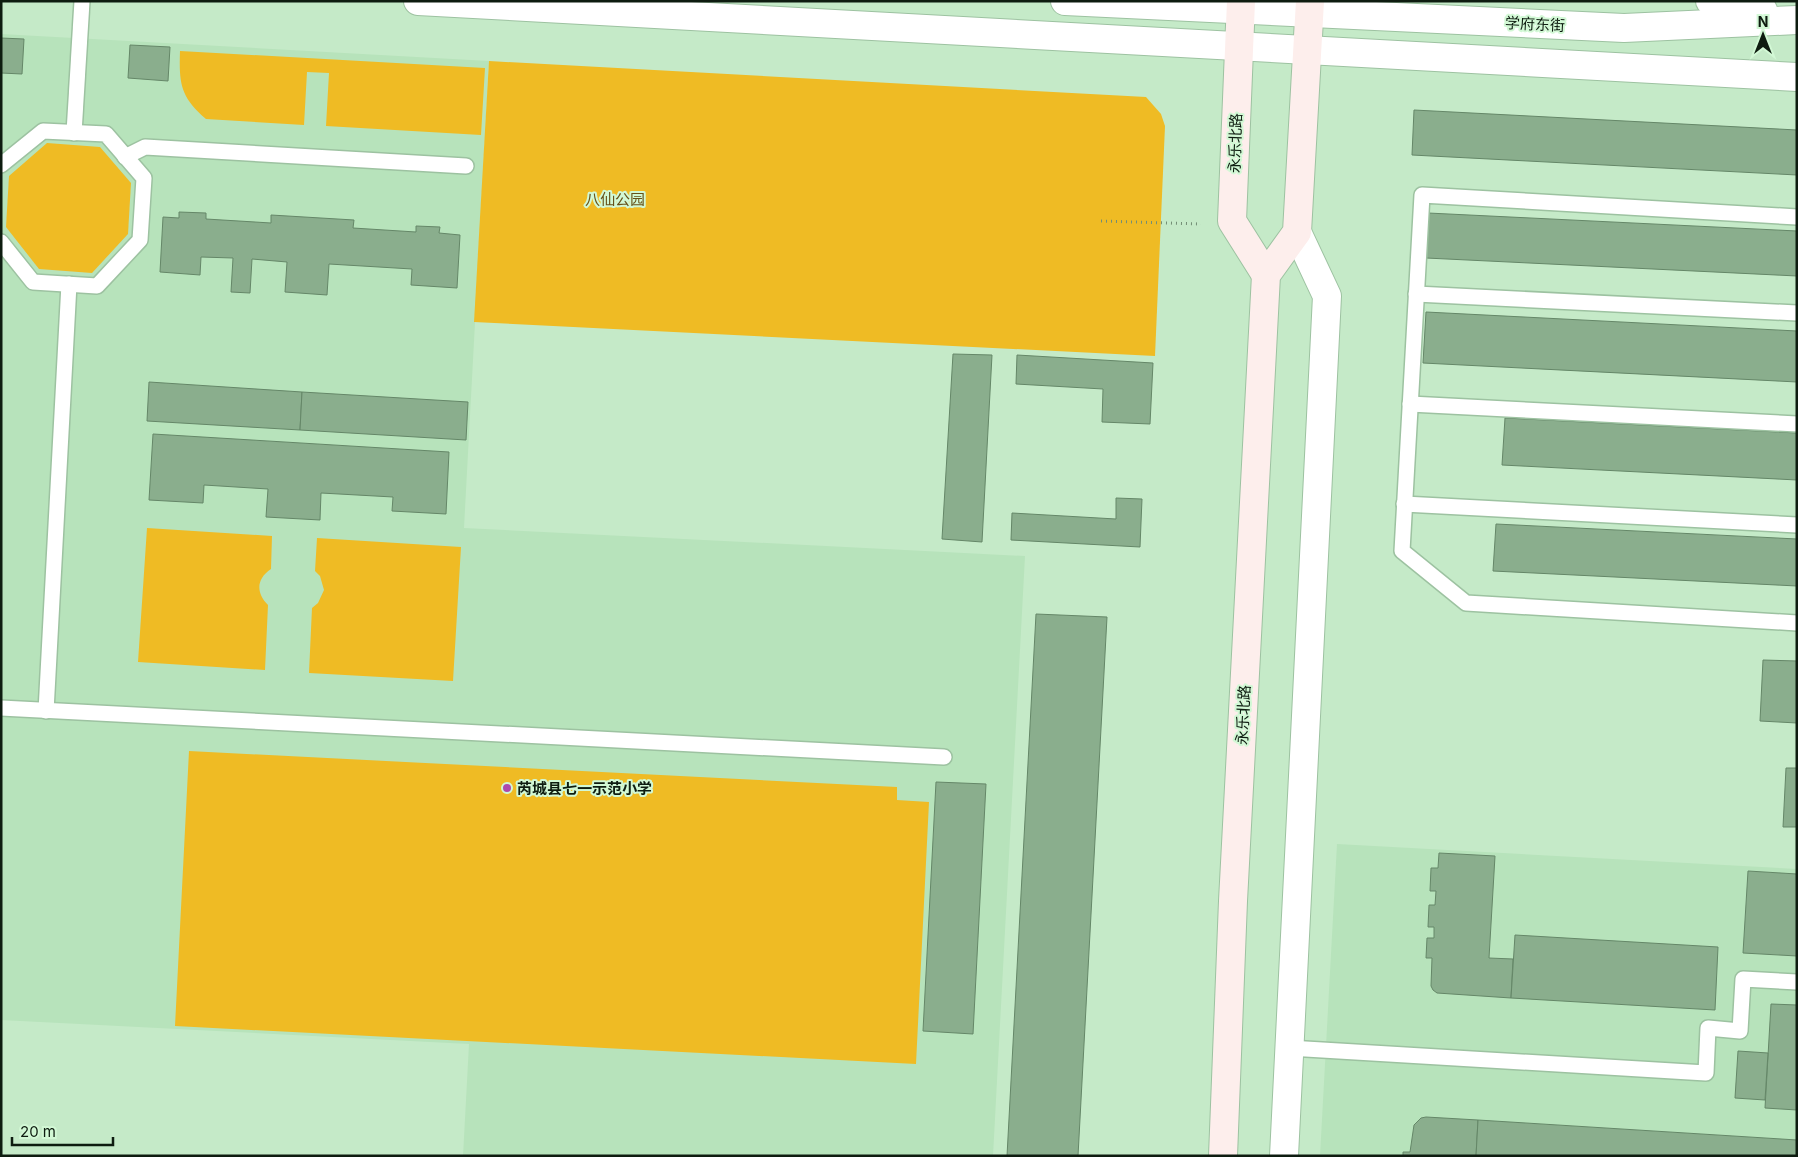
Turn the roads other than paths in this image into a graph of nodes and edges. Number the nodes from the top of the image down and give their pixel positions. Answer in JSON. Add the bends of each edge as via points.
{"nodes":[{"id":1,"x":82,"y":1,"type":"edge"},
{"id":2,"x":418,"y":1,"type":"edge"},
{"id":3,"x":1065,"y":1,"type":"edge"},
{"id":4,"x":1710,"y":1,"type":"edge"},
{"id":5,"x":1241,"y":5,"type":"edge"},
{"id":6,"x":1310,"y":7,"type":"edge"},
{"id":7,"x":1797,"y":16,"type":"edge"},
{"id":8,"x":1797,"y":20,"type":"edge"},
{"id":9,"x":1240,"y":47,"type":"junction"},
{"id":10,"x":1307,"y":50,"type":"junction"},
{"id":11,"x":1797,"y":77,"type":"edge"},
{"id":12,"x":74,"y":133,"type":"junction"},
{"id":13,"x":125,"y":157,"type":"junction"},
{"id":14,"x":1,"y":166,"type":"edge"},
{"id":15,"x":466,"y":166,"type":"dead end"},
{"id":16,"x":1797,"y":217,"type":"edge"},
{"id":17,"x":1297,"y":232,"type":"junction"},
{"id":18,"x":1,"y":242,"type":"edge"},
{"id":19,"x":1266,"y":275,"type":"junction"},
{"id":20,"x":69,"y":284,"type":"junction"},
{"id":21,"x":1416,"y":294,"type":"junction"},
{"id":22,"x":1797,"y":313,"type":"edge"},
{"id":23,"x":1410,"y":404,"type":"junction"},
{"id":24,"x":1797,"y":424,"type":"edge"},
{"id":25,"x":1404,"y":504,"type":"junction"},
{"id":26,"x":1797,"y":525,"type":"edge"},
{"id":27,"x":1797,"y":623,"type":"edge"},
{"id":28,"x":1,"y":708,"type":"edge"},
{"id":29,"x":46,"y":711,"type":"junction"},
{"id":30,"x":944,"y":758,"type":"dead end"},
{"id":31,"x":1797,"y":982,"type":"edge"},
{"id":32,"x":1289,"y":1048,"type":"junction"},
{"id":33,"x":1223,"y":1156,"type":"edge"},
{"id":34,"x":1284,"y":1156,"type":"edge"}],
"edges":[{"from":1,"to":12,"type":"lane"},
{"from":2,"to":9,"type":"street"},
{"from":3,"to":5,"type":"street","name":"学府东街"},
{"from":4,"to":7,"type":"street"},
{"from":5,"to":6,"type":"street","name":"学府东街","via":[[1274,11]]},
{"from":5,"to":9,"type":"main road","name":"永乐北路"},
{"from":6,"to":8,"type":"street","name":"学府东街","via":[[1624,28]]},
{"from":6,"to":10,"type":"main road"},
{"from":9,"to":10,"type":"street"},
{"from":9,"to":19,"type":"main road","name":"永乐北路","via":[[1232,221]]},
{"from":10,"to":11,"type":"street"},
{"from":10,"to":17,"type":"main road"},
{"from":12,"to":13,"type":"lane","via":[[106,134]]},
{"from":12,"to":14,"type":"lane","via":[[43,130]]},
{"from":13,"to":15,"type":"lane","via":[[145,147]]},
{"from":13,"to":20,"type":"lane","via":[[144,178],[140,240],[97,286]]},
{"from":16,"to":21,"type":"lane","via":[[1422,195]]},
{"from":17,"to":19,"type":"main road"},
{"from":17,"to":32,"type":"street","via":[[1327,296]]},
{"from":18,"to":20,"type":"lane","via":[[33,282]]},
{"from":19,"to":33,"type":"main road","name":"永乐北路","via":[[1232,901]]},
{"from":20,"to":29,"type":"lane"},
{"from":21,"to":22,"type":"lane"},
{"from":21,"to":23,"type":"lane"},
{"from":23,"to":24,"type":"lane"},
{"from":23,"to":25,"type":"lane"},
{"from":25,"to":26,"type":"lane"},
{"from":25,"to":27,"type":"lane","via":[[1402,551],[1466,603]]},
{"from":28,"to":29,"type":"lane"},
{"from":29,"to":30,"type":"lane"},
{"from":31,"to":32,"type":"lane","via":[[1743,979],[1740,1031],[1708,1028],[1706,1073]]},
{"from":32,"to":34,"type":"street"}]}
